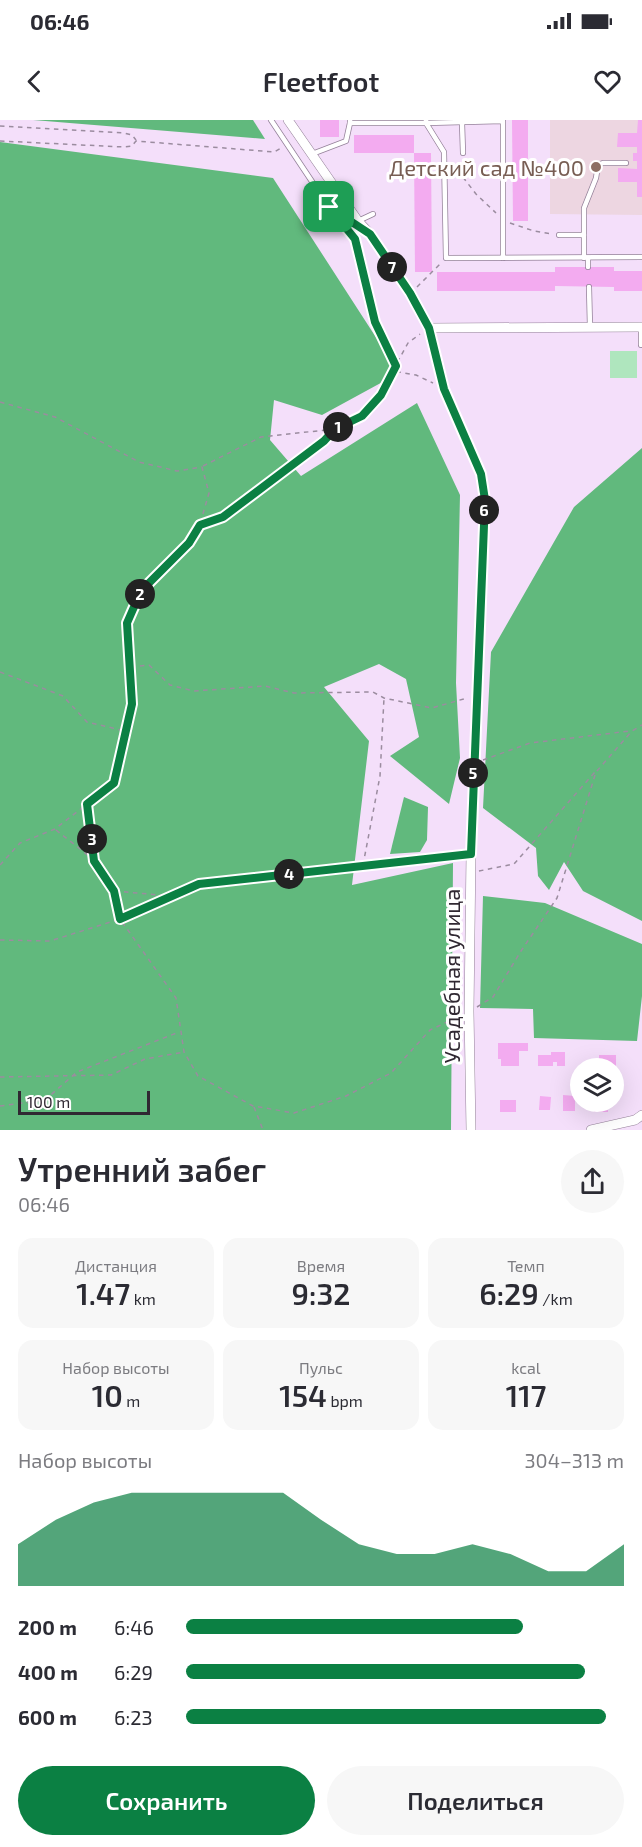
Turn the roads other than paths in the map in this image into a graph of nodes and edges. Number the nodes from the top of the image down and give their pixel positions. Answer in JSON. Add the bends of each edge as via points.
{"nodes":[{"id":1,"x":271,"y":120,"type":"edge"},
{"id":2,"x":288,"y":120,"type":"edge"},
{"id":3,"x":350,"y":122,"type":"edge"},
{"id":4,"x":426,"y":122,"type":"edge"},
{"id":5,"x":462,"y":123,"type":"junction"},
{"id":6,"x":463,"y":153,"type":"dead end"},
{"id":7,"x":311,"y":154,"type":"junction"},
{"id":8,"x":626,"y":163,"type":"dead end"},
{"id":9,"x":373,"y":214,"type":"dead end"},
{"id":10,"x":358,"y":221,"type":"junction"},
{"id":11,"x":370,"y":234,"type":"junction"},
{"id":12,"x":560,"y":235,"type":"dead end"},
{"id":13,"x":584,"y":235,"type":"junction"},
{"id":14,"x":642,"y":257,"type":"edge"},
{"id":15,"x":503,"y":258,"type":"junction"},
{"id":16,"x":586,"y":258,"type":"junction"},
{"id":17,"x":588,"y":267,"type":"dead end"},
{"id":18,"x":589,"y":286,"type":"dead end"},
{"id":19,"x":590,"y":327,"type":"junction"},
{"id":20,"x":641,"y":327,"type":"edge"},
{"id":21,"x":429,"y":328,"type":"junction"},
{"id":22,"x":641,"y":345,"type":"edge"},
{"id":23,"x":642,"y":1115,"type":"edge"},
{"id":24,"x":471,"y":1130,"type":"edge"},
{"id":25,"x":591,"y":1130,"type":"edge"}],
"edges":[{"from":1,"to":11,"type":"lane","via":[[329,207]]},
{"from":2,"to":7,"type":"street","name":"Усадебная улица"},
{"from":3,"to":4,"type":"lane"},
{"from":3,"to":7,"type":"lane","via":[[346,141]]},
{"from":4,"to":5,"type":"lane"},
{"from":4,"to":15,"type":"lane","via":[[444,153],[446,258]]},
{"from":5,"to":6,"type":"lane"},
{"from":5,"to":15,"type":"lane","via":[[503,122]]},
{"from":7,"to":10,"type":"street","name":"Усадебная улица"},
{"from":8,"to":13,"type":"lane","via":[[598,165],[584,208]]},
{"from":9,"to":10,"type":"lane"},
{"from":10,"to":11,"type":"street","name":"Усадебная улица"},
{"from":11,"to":21,"type":"street","name":"Усадебная улица"},
{"from":12,"to":13,"type":"lane"},
{"from":13,"to":16,"type":"lane"},
{"from":14,"to":16,"type":"lane"},
{"from":15,"to":16,"type":"lane"},
{"from":16,"to":17,"type":"lane"},
{"from":18,"to":19,"type":"lane"},
{"from":19,"to":20,"type":"street"},
{"from":19,"to":21,"type":"street"},
{"from":20,"to":22,"type":"lane"},
{"from":21,"to":24,"type":"street","name":"Усадебная улица","via":[[444,389],[481,474],[485,500],[470,872]]},
{"from":23,"to":25,"type":"street"}]}
